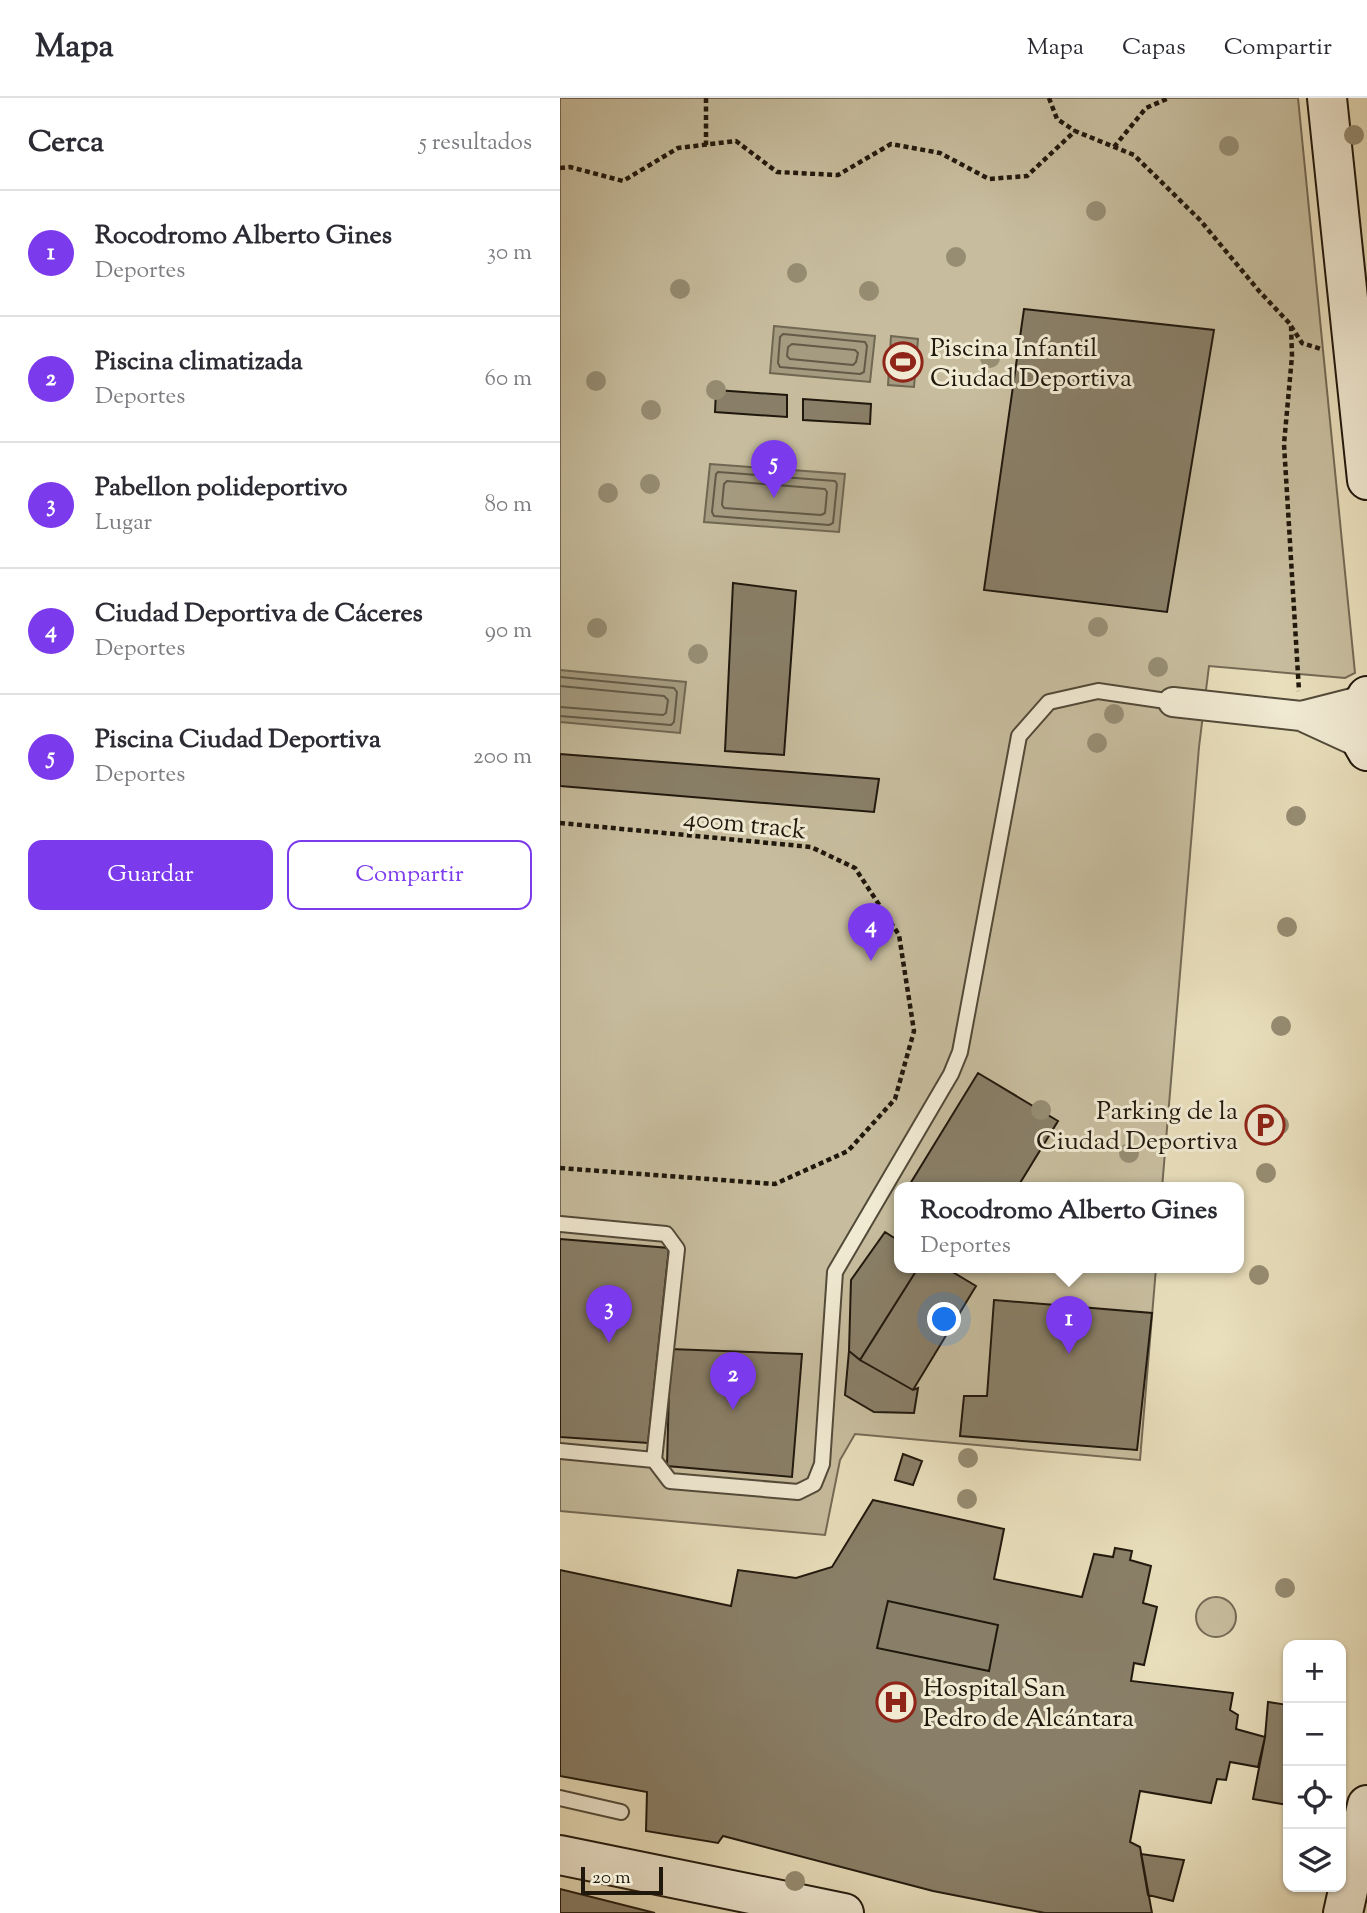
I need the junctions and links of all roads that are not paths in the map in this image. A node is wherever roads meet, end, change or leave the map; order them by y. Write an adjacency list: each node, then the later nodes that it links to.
1 (1327, 98): 2 (main road)
2 (1367, 480)
3 (1365, 698): 5 (street); 6 (main road)
4 (1173, 702): 5 (street); 9 (lane)
5 (1301, 716): 6 (street)
6 (1365, 747)
7 (560, 1224): 9 (lane)
8 (560, 1451): 9 (lane)
9 (654, 1460)
10 (560, 1798): 12 (lane)
11 (1367, 1805): 15 (main road)
12 (621, 1812)
13 (560, 1855): 14 (main road)
14 (844, 1913)
15 (1343, 1913)

